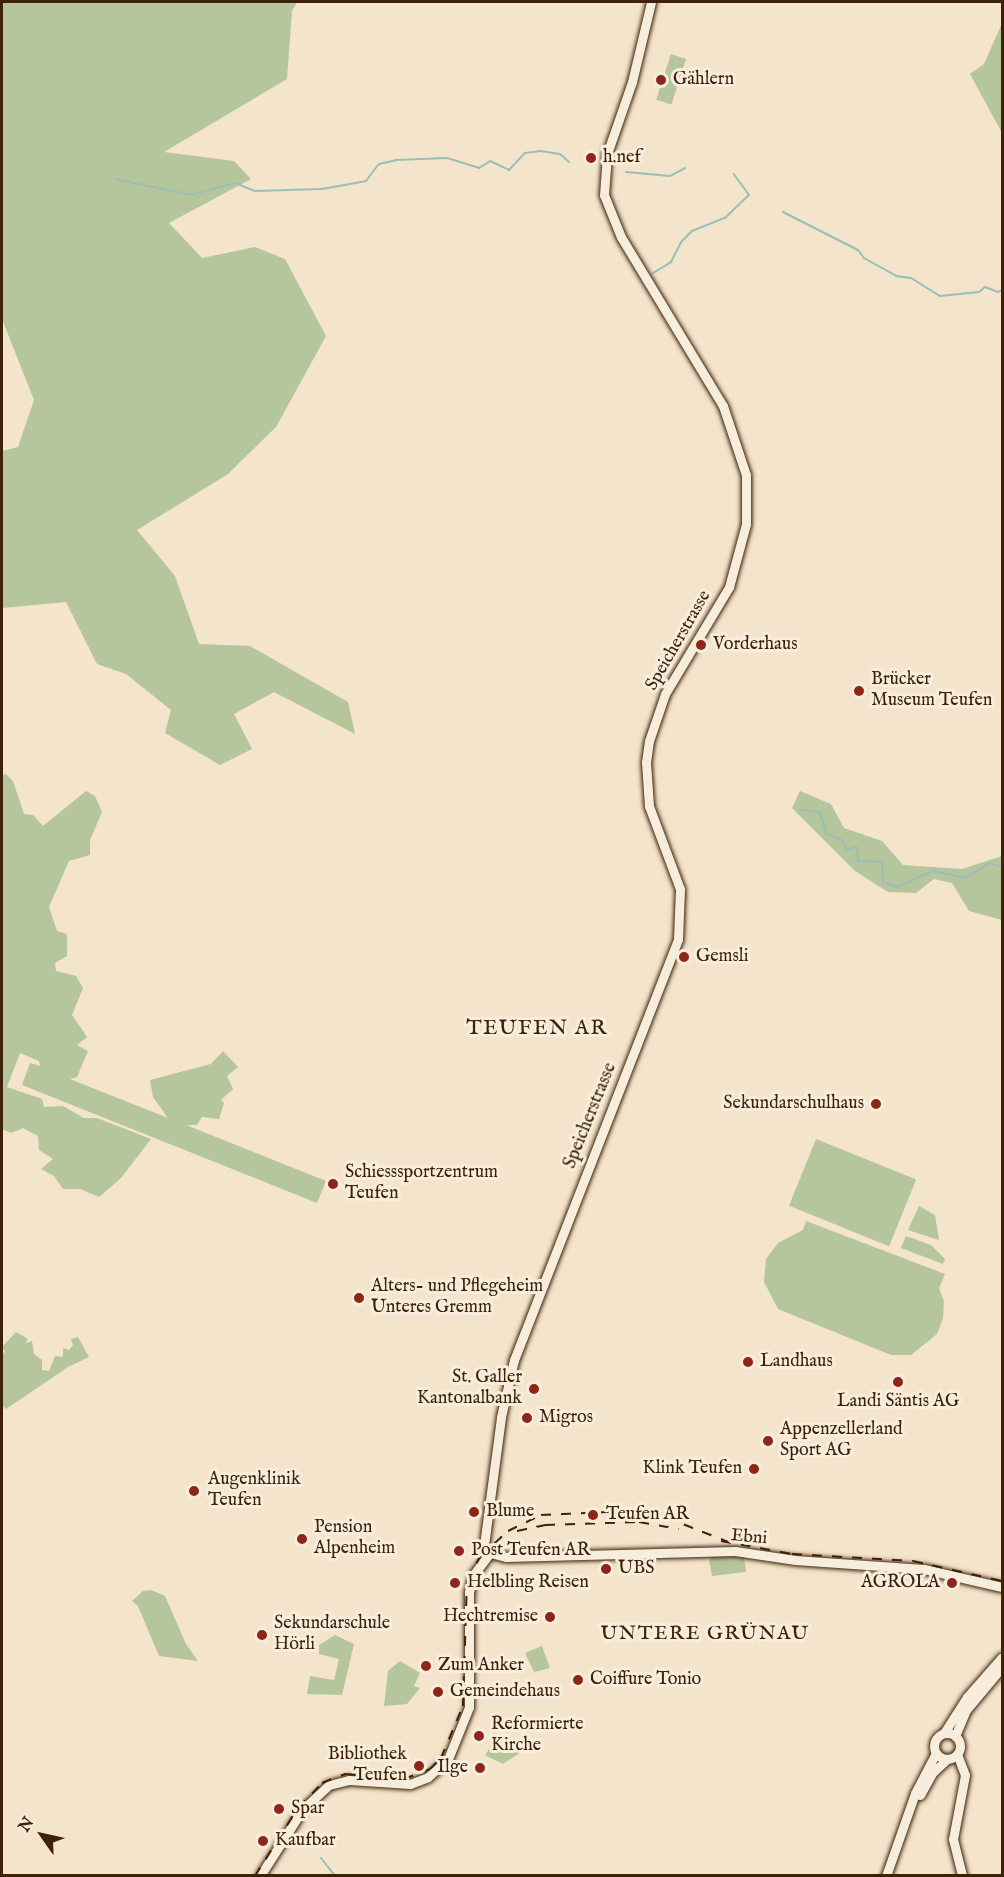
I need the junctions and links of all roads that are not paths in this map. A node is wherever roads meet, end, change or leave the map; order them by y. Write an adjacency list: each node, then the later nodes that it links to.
1 (651, 2): 2 (main road, Speicherstrasse)
2 (490, 1552): 3 (main road, Ebni); 12 (main road)
3 (1002, 1587)
4 (1002, 1657): 6 (main road)
5 (1002, 1667): 7 (main road)
6 (944, 1733): 7 (main road); 8 (main road)
7 (955, 1736): 9 (main road)
8 (936, 1753): 10 (main road); 11 (main road)
9 (957, 1754): 10 (main road); 14 (main road)
10 (947, 1759): 11 (main road)
11 (913, 1804): 13 (main road)
12 (260, 1875)
13 (886, 1875)
14 (962, 1875)

